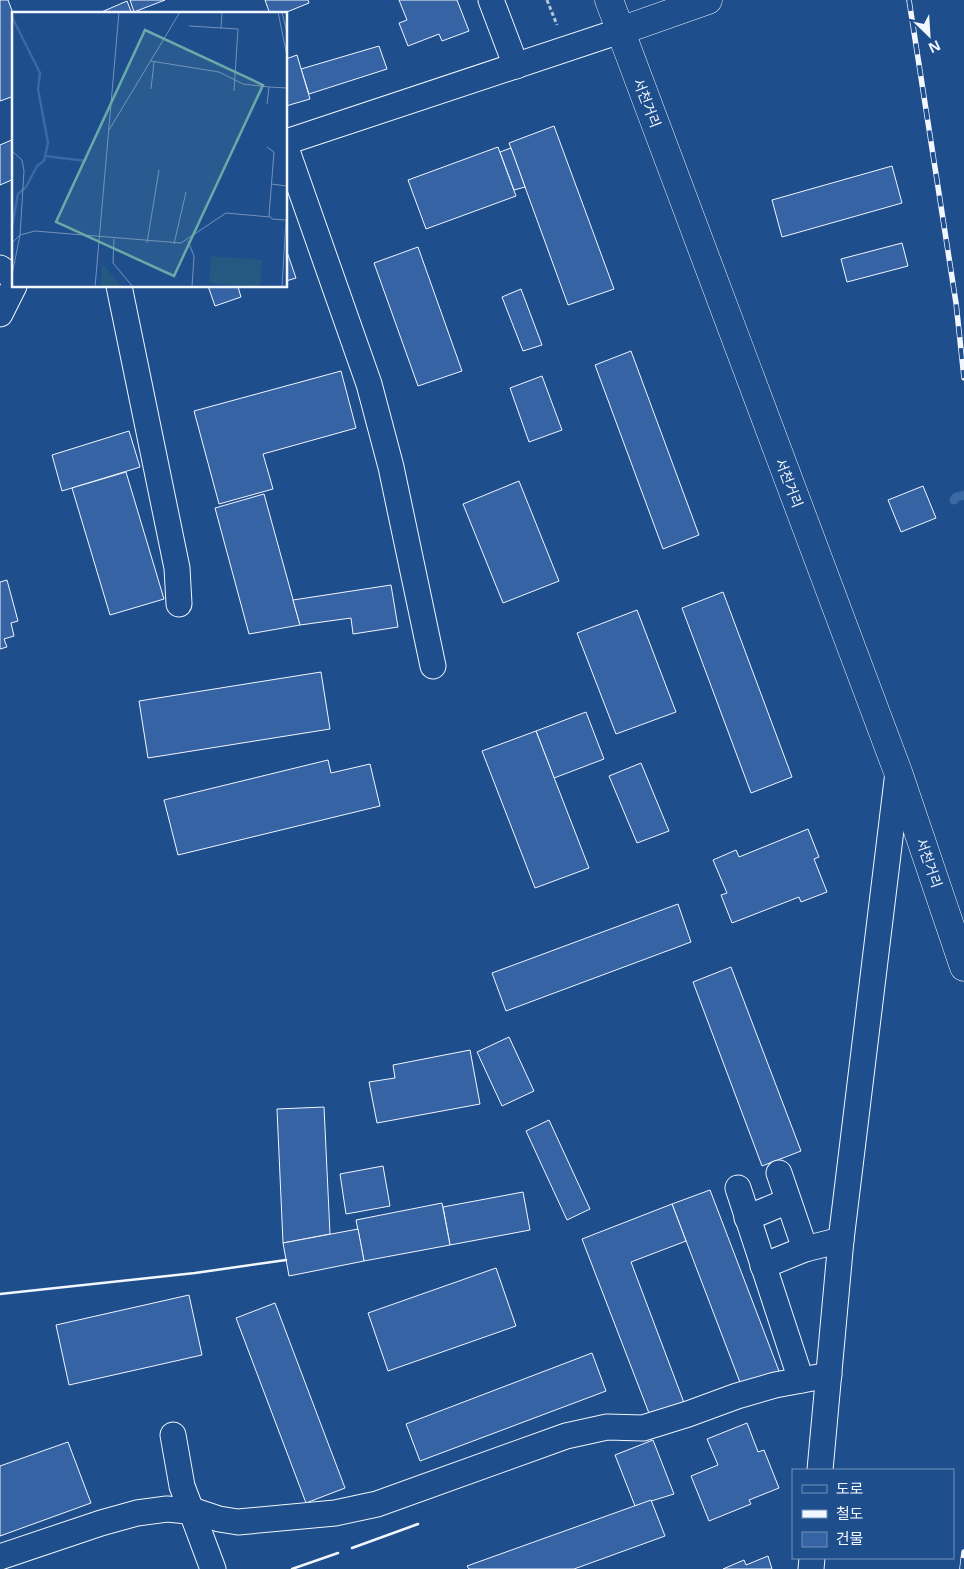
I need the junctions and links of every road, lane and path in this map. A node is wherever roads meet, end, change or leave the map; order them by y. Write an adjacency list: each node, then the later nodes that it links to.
1 (491, 0): 5 (street)
2 (609, 0): 4 (main road, 서천거리)
3 (708, 0): 4 (main road)
4 (620, 31): 5 (street); 15 (main road, 서천거리)
5 (516, 66): 6 (street)
6 (288, 141)
7 (288, 154): 14 (street)
8 (0, 268): 9 (street)
9 (12, 277)
10 (13, 288): 12 (street)
11 (119, 288): 13 (street)
12 (0, 314)
13 (179, 604)
14 (433, 666)
15 (898, 772): 16 (main road, 서천거리); 21 (street)
16 (964, 967)
17 (778, 1172): 19 (street)
18 (738, 1188): 20 (street)
19 (788, 1201): 20 (street); 22 (street)
20 (747, 1218): 23 (street)
21 (841, 1240): 22 (street); 24 (street)
22 (805, 1249): 23 (street)
23 (763, 1266): 25 (street)
24 (829, 1375): 25 (street); 27 (street)
25 (801, 1380): 28 (street)
26 (173, 1435): 28 (street)
27 (820, 1469)
28 (191, 1511): 29 (street); 30 (street)
29 (0, 1557)
30 (214, 1569)

